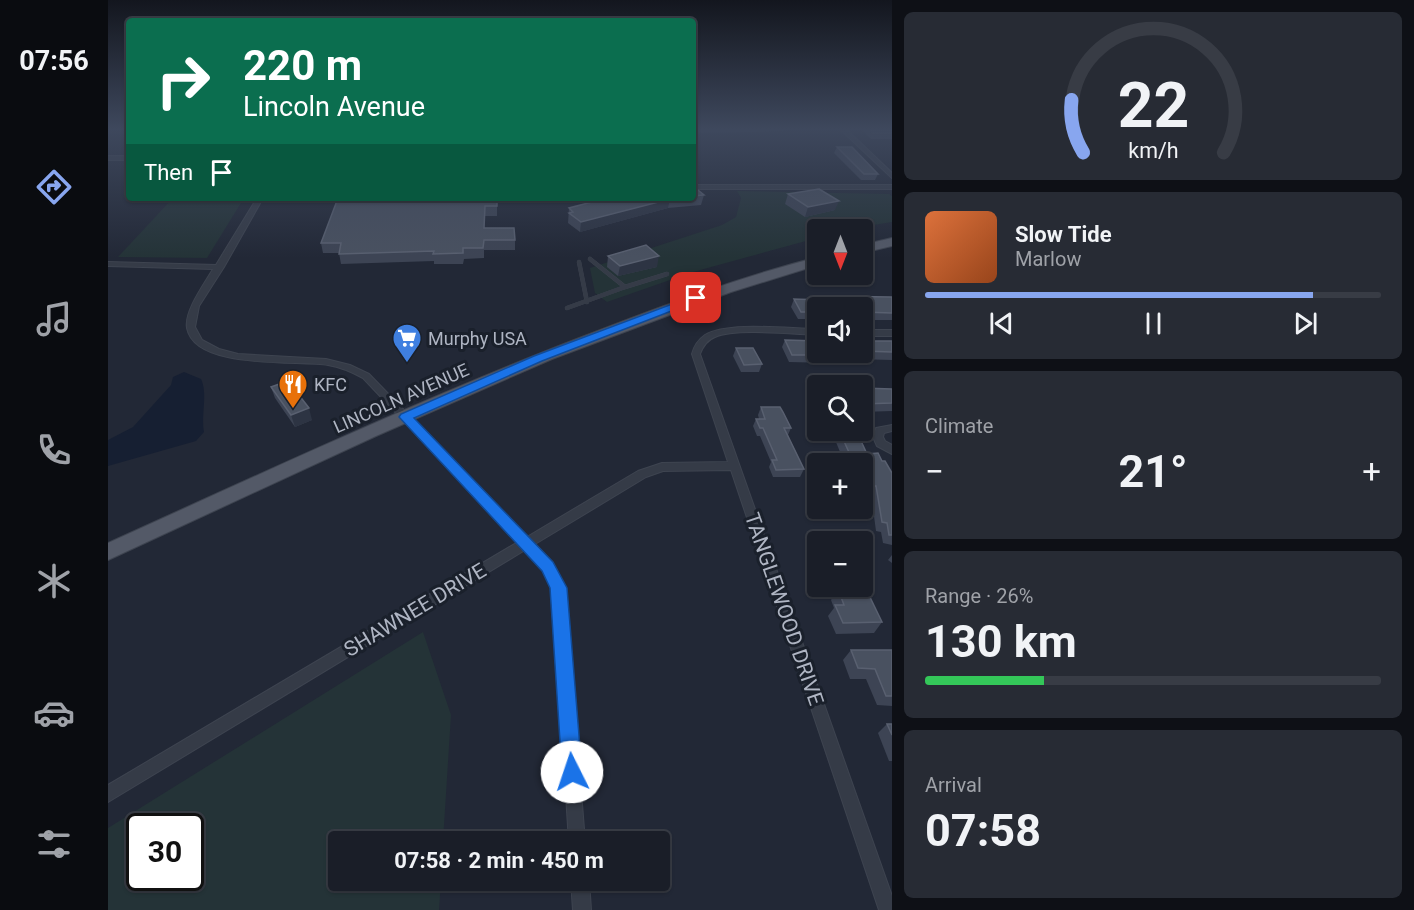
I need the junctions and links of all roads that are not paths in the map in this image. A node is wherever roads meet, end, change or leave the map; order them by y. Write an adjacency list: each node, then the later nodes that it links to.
1 (696, 187): 2 (street)
2 (892, 187)
3 (258, 201): 12 (street)
4 (892, 242): 5 (main road)
5 (873, 246)
6 (590, 259): 11 (lane)
7 (579, 262): 15 (lane)
8 (609, 262): 11 (lane)
9 (108, 264): 12 (street)
10 (807, 264): 20 (main road, LINCOLN AVENUE)
11 (598, 265): 14 (lane)
12 (220, 267): 20 (street)
13 (667, 274): 14 (lane)
14 (625, 287): 15 (lane)
15 (587, 302): 16 (lane)
16 (567, 308)
17 (807, 332): 23 (street, TANGLEWOOD DRIVE)
18 (873, 333): 19 (street)
19 (892, 333)
20 (406, 417): 24 (street); 25 (main road, LINCOLN AVENUE)
21 (892, 428): 22 (street)
22 (892, 450)
23 (734, 466): 24 (street, SHAWNEE DRIVE); 30 (street, TANGLEWOOD DRIVE)
24 (525, 543): 26 (street, SHAWNEE DRIVE); 27 (street)
25 (108, 552)
26 (108, 794)
27 (576, 831)
28 (581, 891): 29 (street)
29 (582, 910)
30 (888, 910)

